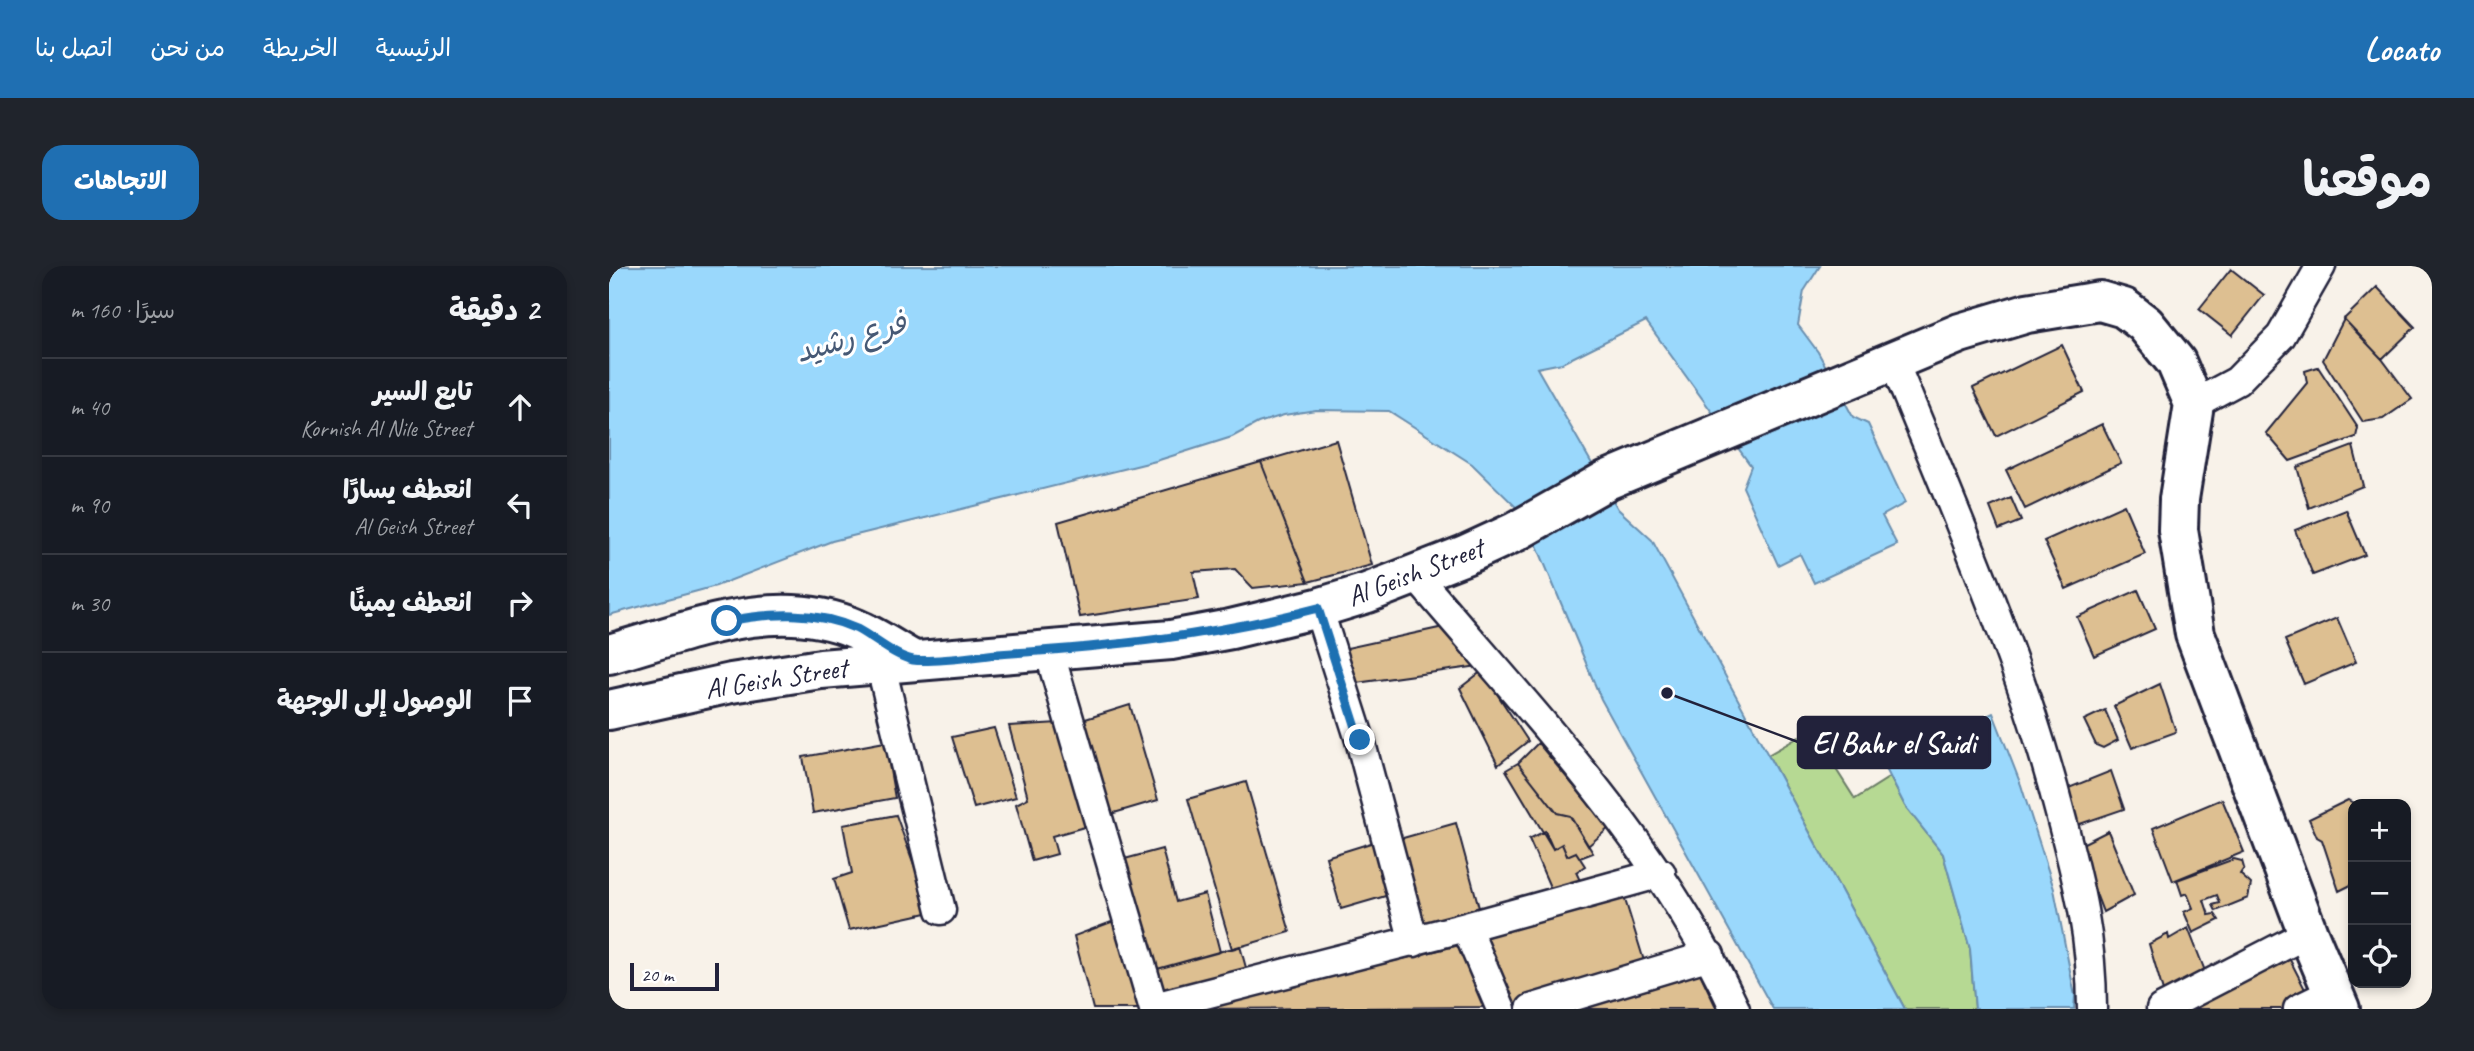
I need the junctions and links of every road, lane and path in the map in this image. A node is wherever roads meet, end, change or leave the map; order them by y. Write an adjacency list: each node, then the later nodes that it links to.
1 (2321, 266): 3 (street)
2 (1881, 365): 3 (main road, Al Geish Street); 4 (main road, Al Geish Street); 21 (street)
3 (2194, 404): 13 (main road)
4 (1415, 576): 5 (main road, Al Geish Street); 10 (street)
5 (1318, 608): 6 (main road, Al Geish Street); 14 (street)
6 (1049, 651): 8 (main road, Al Geish Street); 17 (street)
7 (609, 654): 8 (main road)
8 (896, 661): 9 (main road, Al Geish Street); 11 (street)
9 (609, 710)
10 (1661, 873): 12 (street); 15 (street)
11 (941, 910)
12 (1465, 927): 14 (street); 18 (street)
13 (2308, 933): 16 (main road); 22 (street)
14 (1414, 942): 17 (street)
15 (1710, 955): 19 (street); 20 (street)
16 (2336, 1001): 23 (street)
17 (1154, 1008)
18 (1501, 1009)
19 (1531, 1009)
20 (1735, 1009)
21 (2092, 1009)
22 (2161, 1009)
23 (2298, 1009)

